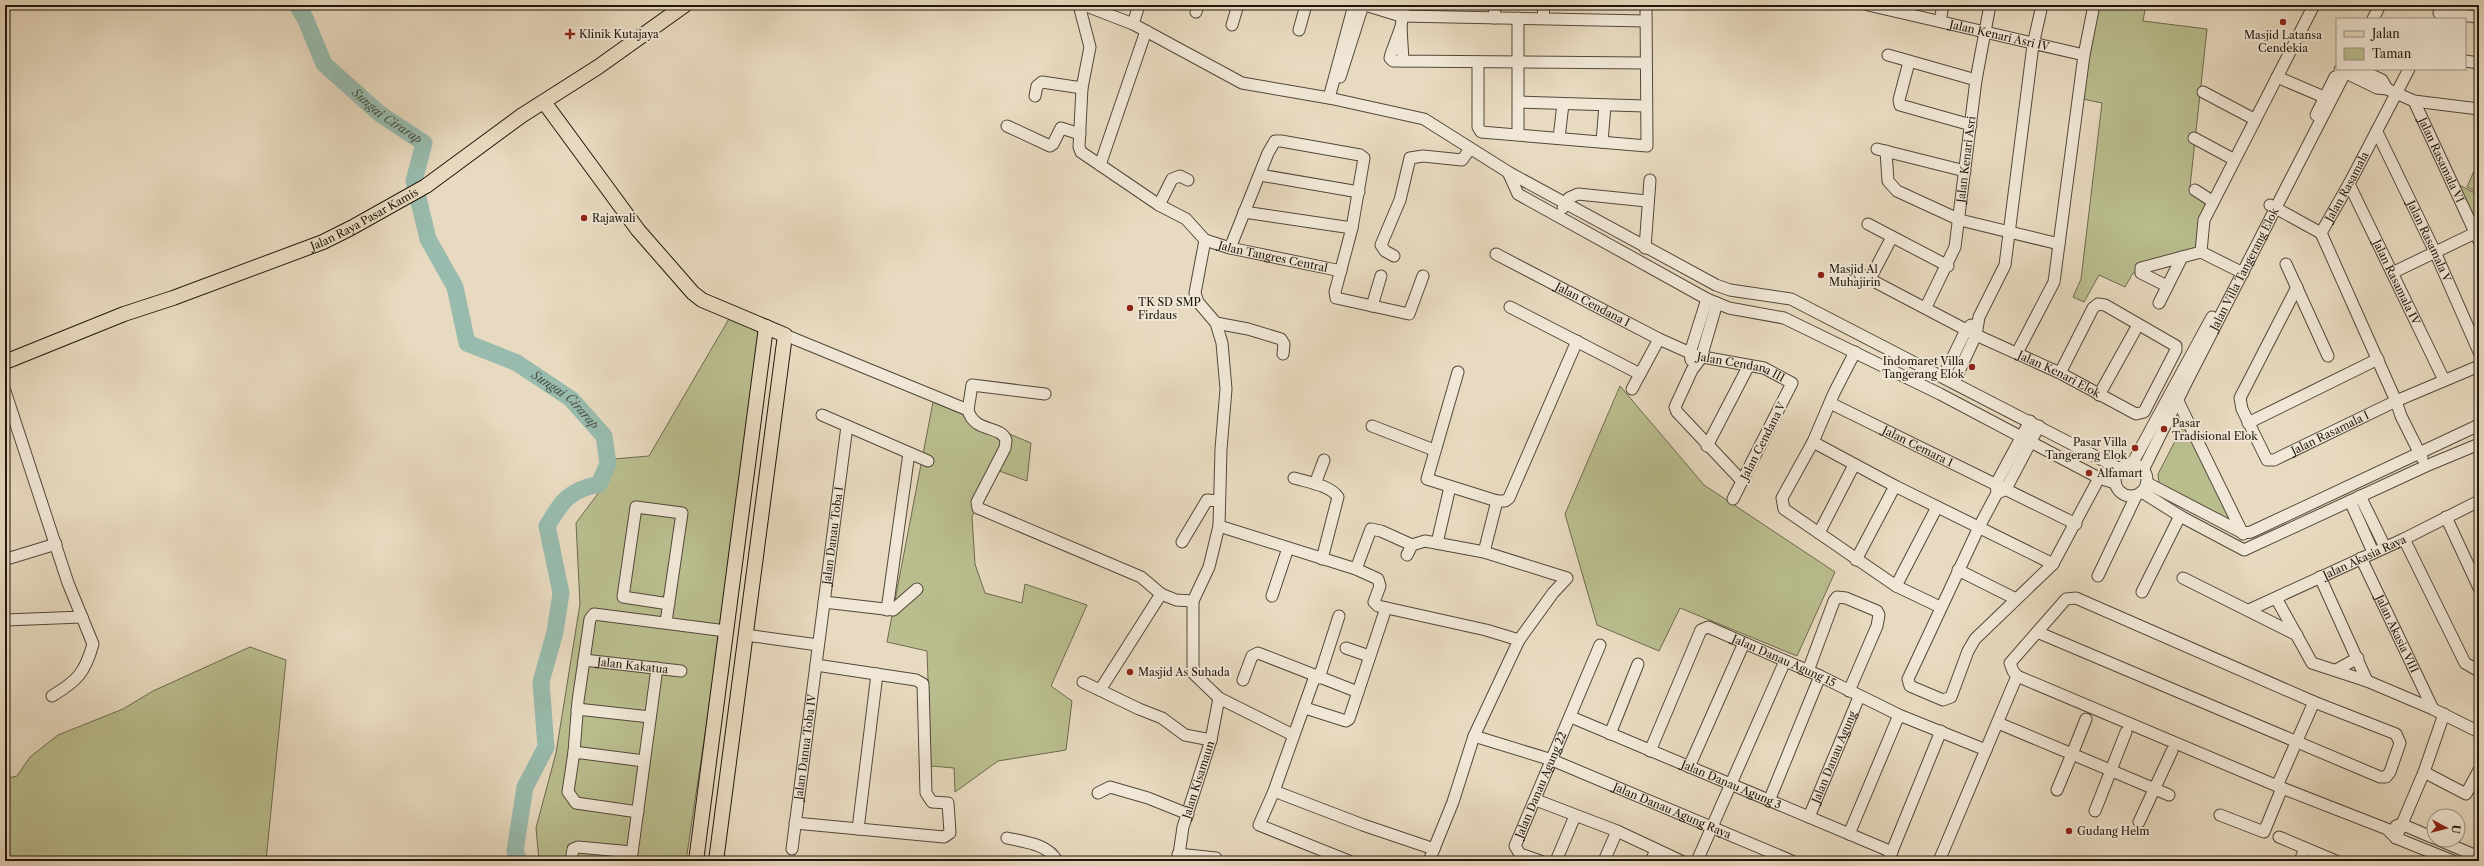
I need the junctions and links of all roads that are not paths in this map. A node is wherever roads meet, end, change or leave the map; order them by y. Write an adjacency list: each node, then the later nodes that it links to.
1 (685, 5): 59 (main road, Jalan Raya Pasar Kamis)
2 (1079, 5): 52 (street)
3 (1084, 5): 32 (street)
4 (1139, 5): 32 (street)
5 (1238, 5): 33 (street)
6 (1306, 5): 34 (street)
7 (1354, 5): 51 (street)
8 (1364, 5): 29 (street); 51 (street)
9 (1404, 5): 29 (street)
10 (1495, 5): 24 (street)
11 (1544, 5): 26 (street)
12 (1646, 5): 30 (street)
13 (1868, 5): 21 (street, Jalan Kenari Asri IV)
14 (1943, 5): 31 (street)
15 (1990, 5): 36 (street, Jalan Kenari Asri)
16 (2042, 5): 37 (street)
17 (2094, 5): 39 (street)
18 (2314, 5): 49 (street)
19 (2372, 5): 27 (street)
20 (2380, 5): 28 (street)
21 (1894, 8): 31 (street, Jalan Kenari Asri IV)
22 (2439, 12): 23 (street)
23 (2479, 17)
24 (1494, 18): 25 (street); 29 (street)
25 (1518, 18): 26 (street); 42 (street)
26 (1543, 18): 30 (street)
27 (2366, 18)
28 (2374, 18)
29 (1401, 21): 41 (street)
30 (1645, 21): 44 (street)
31 (1940, 21): 36 (street, Jalan Kenari Asri IV)
32 (1132, 24): 35 (street)
33 (1232, 25)
34 (1299, 30)
35 (1146, 31): 57 (street); 77 (street)
36 (1983, 33): 37 (street, Jalan Kenari Asri IV); 50 (street, Jalan Kenari Asri)
37 (2033, 45): 39 (street, Jalan Kenari Asri IV); 98 (street)
38 (1888, 55): 43 (street)
39 (2084, 55): 103 (street)
40 (2466, 61): 45 (street)
41 (1478, 62): 42 (street); 71 (street)
42 (1520, 62): 44 (street); 60 (street)
43 (1909, 62): 50 (street); 67 (street)
44 (1645, 63): 64 (street)
45 (2479, 63)
46 (2343, 70): 53 (street); 61 (street, Jalan Villa Tangerang Elok)
47 (2360, 70): 53 (street)
48 (2409, 70): 55 (street, Jalan Rasamala)
49 (2277, 77): 61 (street); 66 (street)
50 (1976, 80): 67 (street, Jalan Kenari Asri)
51 (1333, 85): 57 (street)
52 (1082, 88): 56 (street); 70 (street)
53 (2387, 89): 55 (street)
54 (2203, 92): 66 (street)
55 (2397, 94): 58 (street); 69 (street, Jalan Rasamala)
56 (1035, 96)
57 (1329, 98): 75 (street)
58 (2414, 101): 65 (street); 100 (street, Jalan Rasamala VI)
59 (544, 102): 130 (main road); 143 (main road, Jalan Raya Pasar Kamis)
60 (1519, 102): 62 (street); 71 (street)
61 (2326, 102): 90 (street, Jalan Villa Tangerang Elok)
62 (1563, 104): 63 (street); 72 (street)
63 (1605, 105): 64 (street); 74 (street)
64 (1645, 106): 74 (street)
65 (2479, 109)
66 (2254, 119): 76 (street)
67 (1971, 125): 78 (street, Jalan Kenari Asri)
68 (1006, 126): 70 (street)
69 (2376, 132): 83 (street, Jalan Rasamala); 107 (street, Jalan Rasamala V)
70 (1080, 134): 77 (street)
71 (1518, 135): 72 (street)
72 (1559, 138): 74 (street)
73 (2194, 138): 76 (street)
74 (1602, 142)
75 (1470, 148): 79 (street); 109 (street)
76 (2234, 159): 87 (street)
77 (1100, 165): 89 (street)
78 (1965, 171): 94 (street, Jalan Kenari Asri); 94 (street)
79 (1508, 172): 88 (street); 93 (street)
80 (1260, 175): 85 (street); 85 (street); 91 (street)
81 (1188, 180): 89 (street)
82 (1650, 180): 86 (street)
83 (2349, 184): 99 (street, Jalan Rasamala); 116 (street, Jalan Rasamala IV)
84 (2195, 190): 87 (street)
85 (1359, 192): 96 (street)
86 (1647, 201): 88 (street); 104 (street)
87 (2212, 201): 106 (street)
88 (1566, 203): 92 (street); 93 (street)
89 (1159, 205): 102 (street)
90 (2273, 206): 99 (street, Jalan Rasamala); 115 (street, Jalan Villa Tangerang Elok)
91 (1244, 212): 96 (street); 105 (street)
92 (1585, 212): 97 (street); 104 (street)
93 (1558, 217): 97 (street)
94 (1960, 220): 98 (street); 113 (street, Jalan Kenari Asri)
95 (1868, 224): 101 (street)
96 (1352, 228): 114 (street)
97 (1578, 228): 111 (street)
98 (2009, 233): 103 (street); 131 (street)
99 (2321, 233): 142 (street)
100 (2478, 234): 107 (street)
101 (1892, 237): 113 (street); 126 (street, Jalan Kenari Elok)
102 (1206, 240): 105 (street, Jalan Tangres Central); 128 (street)
103 (2059, 244): 138 (street)
104 (1642, 246): 111 (street); 121 (street)
105 (1230, 248): 114 (street, Jalan Tangres Central)
106 (2201, 252): 110 (street); 115 (street)
107 (2435, 252): 116 (street); 136 (street, Jalan Rasamala V)
108 (1496, 254): 133 (street, Jalan Cendana I)
109 (1394, 256)
110 (2182, 257): 119 (street); 119 (street)
111 (1632, 258): 122 (street)
112 (2286, 264): 120 (street)
113 (1948, 266): 126 (street, Jalan Kenari Asri)
114 (1341, 271): 124 (street)
115 (2240, 272): 158 (street, Jalan Villa Tangerang Elok)
116 (2392, 273): 151 (street, Jalan Rasamala IV)
117 (1381, 276): 124 (street)
118 (1423, 276): 124 (street)
119 (2167, 286): 123 (street)
120 (2297, 287): 140 (street); 163 (street)
121 (1791, 299): 127 (street); 150 (street)
122 (1712, 301): 127 (street); 137 (street); 141 (street)
123 (2159, 303)
124 (1372, 306)
125 (1510, 307): 134 (street)
126 (1926, 307): 131 (street, Jalan Kenari Elok)
127 (1784, 318): 135 (street)
128 (1216, 323): 139 (street); 193 (street)
129 (2138, 325): 148 (street); 157 (street); 157 (street, Jalan Kenari Elok)
130 (766, 328): 132 (main road); 240 (main road)
131 (1971, 332): 138 (street, Jalan Kenari Elok); 150 (street)
132 (785, 335): 161 (street); 242 (main road)
133 (1659, 339): 137 (street, Jalan Cendana I); 149 (street)
134 (1577, 341): 149 (street); 194 (street)
135 (1856, 352): 156 (street); 160 (street)
136 (2479, 352)
137 (1690, 353): 141 (street, Jalan Cendana III); 146 (street)
138 (2017, 353): 148 (street, Jalan Kenari Elok)
139 (1283, 354)
140 (2328, 356)
141 (1701, 358): 145 (street, Jalan Cendana III); 146 (street)
142 (2378, 360): 159 (street); 163 (street)
143 (5, 362)
144 (2479, 366): 151 (street, Jalan Rasamala I)
145 (1748, 367): 152 (street, Jalan Cendana III); 171 (street)
146 (1692, 370): 171 (street)
147 (1458, 372): 172 (street)
148 (2060, 373): 157 (street, Jalan Kenari Elok)
149 (1640, 374): 153 (street)
150 (1948, 380): 156 (street); 164 (street)
151 (2444, 380): 159 (street, Jalan Rasamala I)
152 (1792, 383): 184 (street, Jalan Cendana V)
153 (1632, 389)
154 (5, 391): 207 (street)
155 (1045, 394): 161 (street)
156 (1940, 394): 168 (street)
157 (2099, 395)
158 (2175, 396): 177 (street, Jalan Villa Tangerang Elok); 181 (street, Jalan Villa Tangerang Elok); 203 (street)
159 (2396, 401): 163 (street, Jalan Rasamala I); 174 (street)
160 (1830, 403): 169 (street); 189 (street, Jalan Cemara 1)
161 (968, 410): 229 (street)
162 (822, 416): 166 (street)
163 (2248, 422)
164 (2034, 424): 168 (street); 180 (street)
165 (2479, 425): 174 (street)
166 (847, 426): 173 (street); 234 (street, Jalan Danau Toba I)
167 (1372, 426): 172 (street)
168 (2027, 439): 183 (street); 189 (street)
169 (1813, 442): 178 (street); 202 (street)
170 (2479, 444): 179 (street)
171 (1707, 446): 184 (street)
172 (1434, 450): 188 (street)
173 (909, 453): 176 (street); 238 (street)
174 (2419, 453): 179 (street); 203 (street)
175 (1324, 460): 186 (street)
176 (928, 461)
177 (2132, 464): 180 (street); 181 (street)
178 (1854, 465): 187 (street); 202 (street)
179 (2426, 466): 191 (street)
180 (2120, 469): 185 (street)
181 (2143, 470): 190 (street)
182 (1294, 478): 186 (street)
183 (2099, 478): 185 (street); 199 (street)
184 (1742, 481): 192 (street, Jalan Cendana V)
185 (2115, 483): 190 (street)
186 (1315, 484): 217 (street)
187 (1895, 486): 196 (street); 218 (street)
188 (1450, 487): 194 (street); 206 (street)
189 (2000, 489): 199 (street, Jalan Cemara 1); 201 (street)
190 (2142, 490): 197 (street); 203 (street); 222 (street)
191 (2355, 498): 209 (street); 211 (street); 213 (street)
192 (1733, 499)
193 (1219, 501): 200 (street); 205 (street)
194 (1497, 501): 212 (street)
195 (2479, 501): 198 (street, Jalan Akasia Raya)
196 (1937, 507): 201 (street); 225 (street)
197 (2180, 516): 211 (street); 228 (street)
198 (2446, 517): 204 (street, Jalan Akasia Raya); 226 (street)
199 (2076, 524): 219 (street)
200 (1219, 526): 210 (street); 233 (street)
201 (1979, 527): 219 (street); 221 (street)
202 (1819, 533): 218 (street)
203 (2243, 533): 211 (street)
204 (2404, 539): 209 (street, Jalan Akasia Raya); 265 (street)
205 (1182, 542)
206 (1437, 543): 208 (street); 212 (street)
207 (56, 544): 215 (street); 241 (street)
208 (1412, 545): 214 (street); 220 (street)
209 (2385, 546): 213 (street, Jalan Akasia Raya)
210 (1288, 548): 217 (street); 230 (street)
211 (2244, 550)
212 (1484, 552): 250 (street)
213 (2373, 552): 216 (street, Jalan Akasia Raya)
214 (1406, 555)
215 (10, 558)
216 (2361, 558): 223 (street, Jalan Akasia Raya); 281 (street, Jalan Akasia VIII)
217 (1322, 559): 220 (street)
218 (1856, 560): 225 (street)
219 (2053, 564): 232 (street)
220 (1356, 570): 237 (street)
221 (1958, 570): 232 (street); 236 (street)
222 (2098, 576)
223 (2320, 577): 231 (street, Jalan Akasia Raya); 256 (street)
224 (2183, 578): 239 (street)
225 (1896, 586): 236 (street)
226 (2479, 588)
227 (917, 589): 238 (street)
228 (2142, 592)
229 (1161, 594): 233 (street); 273 (street)
230 (1272, 596)
231 (2276, 598): 239 (street, Jalan Akasia Raya); 249 (street)
232 (2016, 599): 236 (street)
233 (1193, 601): 277 (street)
234 (824, 602): 238 (street); 252 (street, Jalan Danau Toba I)
235 (669, 604): 235 (street); 245 (street)
236 (1940, 607)
237 (1386, 608): 250 (street); 255 (street)
238 (887, 610)
239 (2249, 610): 249 (street)
240 (729, 613): 242 (main road); 246 (main road)
241 (82, 616): 244 (street); 276 (street)
242 (748, 616): 248 (main road)
243 (1339, 616): 269 (street)
244 (5, 620)
245 (666, 622): 246 (street); 257 (street)
246 (726, 631): 345 (main road)
247 (2037, 632): 268 (street); 278 (street); 295 (street)
248 (746, 635): 252 (street); 346 (main road)
249 (2297, 635): 262 (street)
250 (1519, 640): 293 (street)
251 (1744, 643): 258 (street, Jalan Danau Agung 15); 296 (street, Jalan Danau Agung 15); 303 (street)
252 (818, 645): 260 (street, Jalan Danua Toba IV)
253 (1600, 645): 284 (street, Jalan Danau Agung 22)
254 (1346, 648): 255 (street)
255 (1369, 656): 274 (street)
256 (2358, 658): 262 (street); 271 (street)
257 (584, 660): 261 (street, Jalan Kakatua); 280 (street)
258 (1785, 661): 264 (street, Jalan Danau Agung 15); 307 (street)
259 (1638, 664): 291 (street)
260 (816, 666): 266 (street); 323 (street, Jalan Danua Toba IV)
261 (657, 668): 263 (street, Jalan Kakatua); 285 (street)
262 (2336, 670): 271 (street)
263 (681, 671)
264 (1808, 671): 267 (street, Jalan Danau Agung 15); 275 (street, Jalan Danau Agung)
265 (2479, 671)
266 (877, 674): 326 (street); 326 (street)
267 (1820, 676): 275 (street, Jalan Danau Agung 15); 315 (street)
268 (2017, 676): 287 (street); 308 (street)
269 (1317, 677): 270 (street); 274 (street); 279 (street)
270 (1244, 680)
271 (2367, 681): 281 (street)
272 (1083, 682): 273 (street)
273 (1100, 690): 294 (street)
274 (1358, 692): 279 (street)
275 (1854, 694): 283 (street, Jalan Danau Agung 15); 321 (street, Jalan Danau Agung)
276 (52, 696)
277 (1219, 698): 292 (street); 294 (street, Jalan Kisamaun)
278 (2314, 702): 295 (street); 295 (street)
279 (1305, 708): 292 (street)
280 (578, 709): 285 (street); 299 (street)
281 (2433, 709): 282 (street)
282 (2444, 714): 290 (street); 306 (street)
283 (1899, 715): 288 (street, Jalan Danau Agung 15); 329 (street)
284 (1570, 717): 291 (street, Jalan Danau Agung 3); 301 (street, Jalan Danau Agung 22)
285 (650, 718): 302 (street)
286 (2086, 719): 300 (street)
287 (1998, 723): 297 (street); 300 (street)
288 (1941, 731): 297 (street, Jalan Danau Agung 15); 341 (street)
289 (2126, 732): 305 (street)
290 (2479, 732)
291 (1610, 734): 296 (street, Jalan Danau Agung 3)
292 (1293, 735): 311 (street)
293 (1474, 736): 301 (street, Jalan Danau Agung Raya); 337 (street)
294 (1211, 740): 318 (street, Jalan Kisamaun)
295 (2296, 742): 308 (street)
296 (1650, 750): 303 (street, Jalan Danau Agung 3)
297 (1986, 750): 357 (street)
298 (2172, 751): 309 (street)
299 (574, 752): 302 (street); 317 (street)
300 (2072, 754): 305 (street); 310 (street)
301 (1552, 760): 314 (street, Jalan Danau Agung 22); 325 (street, Jalan Danau Agung Raya)
302 (644, 761): 317 (street)
303 (1689, 767): 307 (street, Jalan Danau Agung 3)
304 (2479, 770): 306 (street)
305 (2111, 772): 309 (street); 316 (street)
306 (2424, 772): 324 (street)
307 (1730, 784): 315 (street, Jalan Danau Agung 3); 325 (street)
308 (2279, 787): 319 (street); 327 (street)
309 (2154, 789): 313 (street); 322 (street)
310 (2057, 790)
311 (1274, 791): 337 (street); 348 (street)
312 (1098, 793): 318 (street)
313 (2169, 795)
314 (1536, 800): 320 (street); 350 (street, Jalan Danau Agung 22)
315 (1769, 800): 321 (street, Jalan Danau Agung 3)
316 (2095, 811)
317 (638, 812): 339 (street)
318 (1188, 814): 340 (street, Jalan Kisamaun)
319 (2220, 815)
320 (1575, 816): 328 (street); 351 (street)
321 (1809, 817): 329 (street, Jalan Danau Agung 3)
322 (2139, 822)
323 (795, 823): 326 (street); 336 (street, Jalan Danua Toba IV)
324 (2401, 824): 327 (street); 330 (street); 333 (street)
325 (1711, 827): 355 (street); 356 (street, Jalan Danau Agung Raya)
326 (858, 829)
327 (2388, 829): 333 (street)
328 (1617, 831): 338 (street); 352 (street)
329 (1849, 834): 341 (street, Jalan Danau Agung 3)
330 (2426, 835)
331 (2279, 837): 334 (street)
332 (1007, 838): 347 (street)
333 (2396, 838): 360 (street)
334 (2305, 848): 358 (street); 359 (street)
335 (2458, 848): 342 (street)
336 (792, 849)
337 (1434, 849): 349 (street)
338 (1656, 850): 353 (street); 354 (street)
339 (632, 857): 344 (street)
340 (1178, 857): 343 (street)
341 (1890, 857)
342 (2479, 857)
343 (1216, 858)
344 (571, 861)
345 (696, 861)
346 (716, 861)
347 (1057, 861)
348 (1349, 861)
349 (1429, 861)
350 (1540, 861)
351 (1556, 861)
352 (1604, 861)
353 (1651, 861)
354 (1681, 861)
355 (1697, 861)
356 (1792, 861)
357 (1939, 861)
358 (2300, 861)
359 (2336, 861)
360 (2454, 861)

